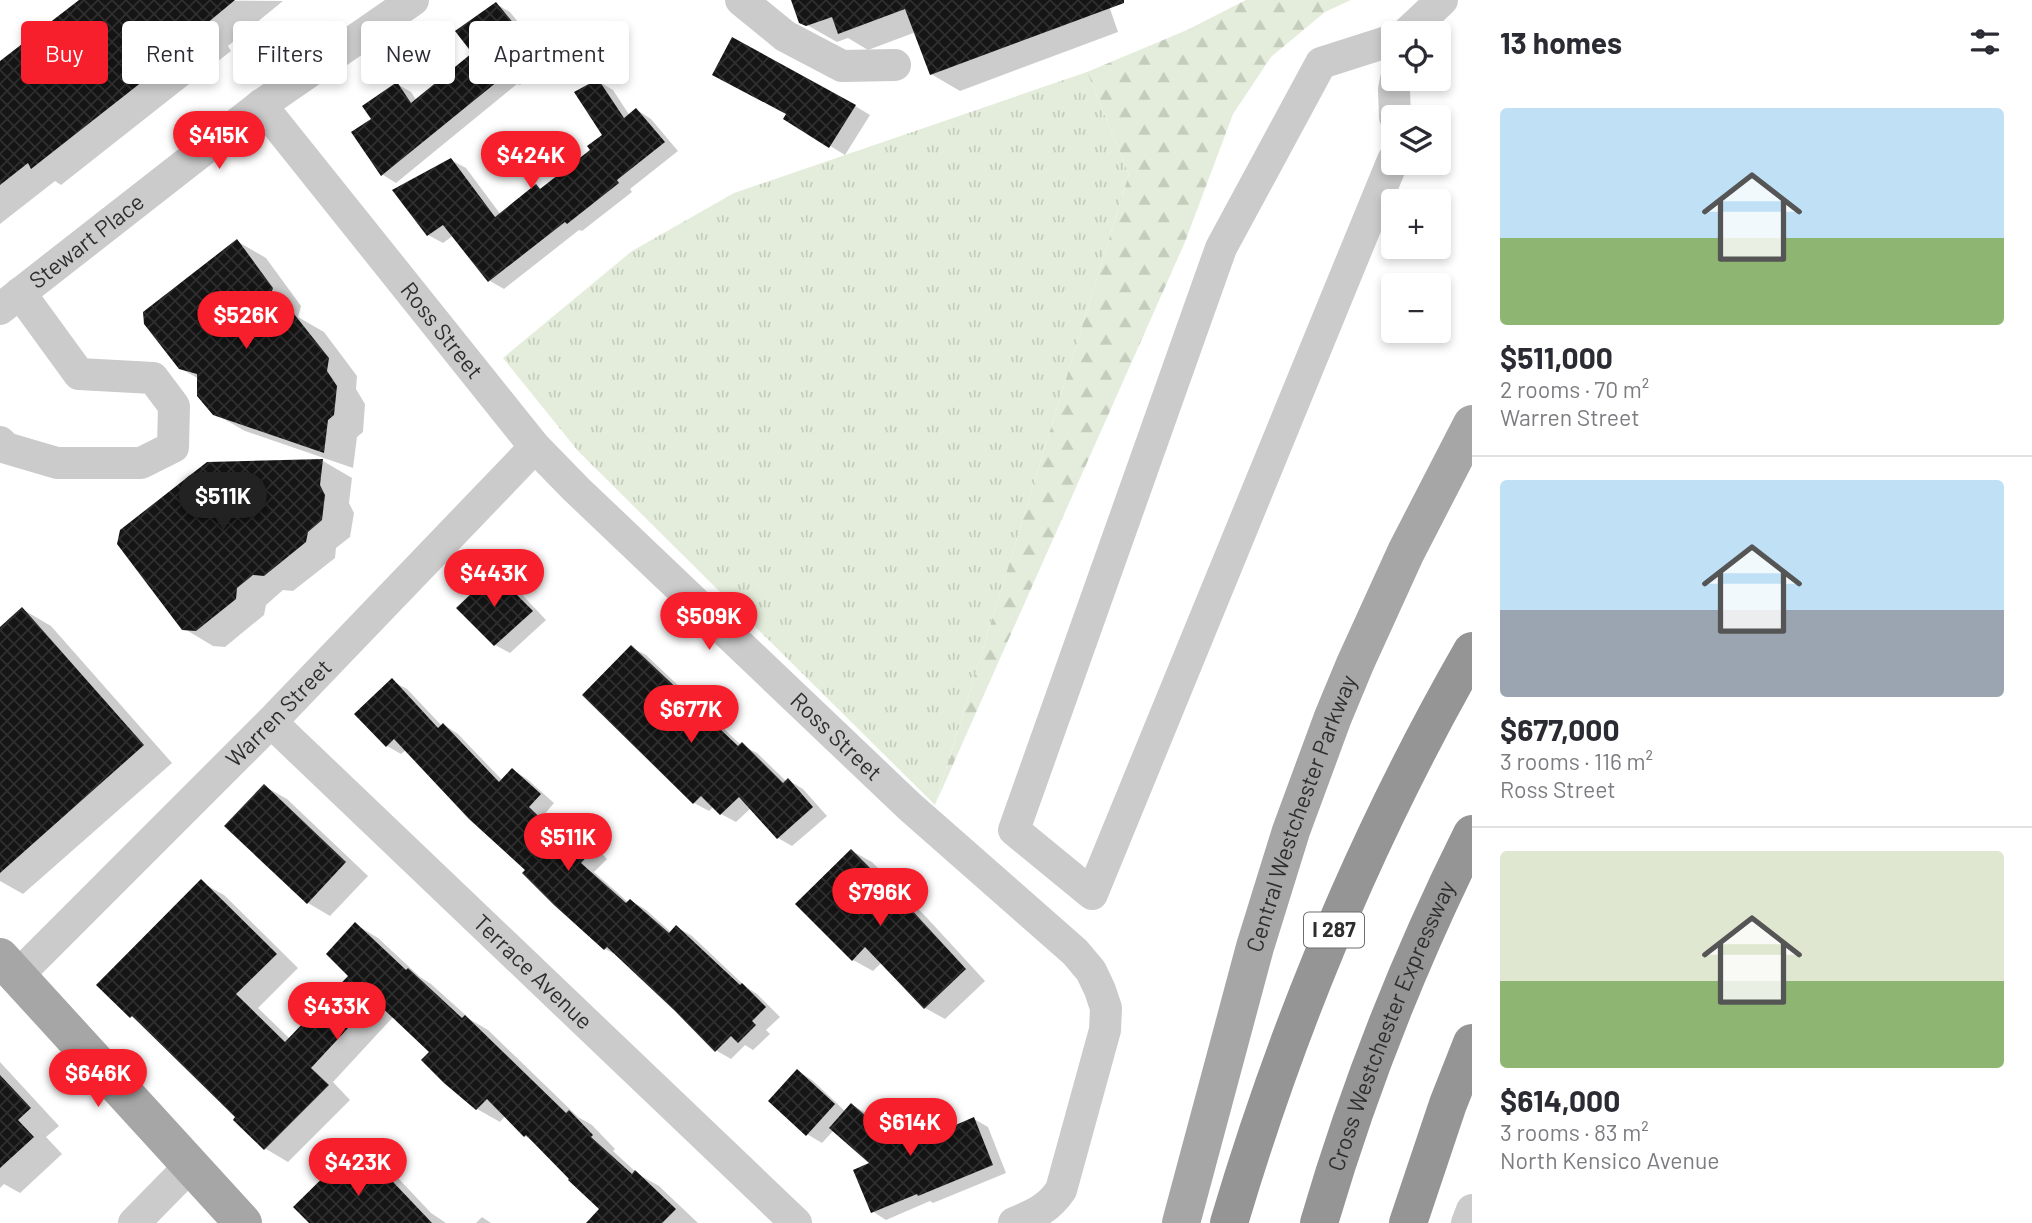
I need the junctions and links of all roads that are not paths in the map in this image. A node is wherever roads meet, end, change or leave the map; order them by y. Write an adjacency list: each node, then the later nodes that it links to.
1 (413, 0): 7 (street, Stewart Place)
2 (741, 0): 6 (street)
3 (1442, 0): 4 (street)
4 (1420, 21)
5 (1381, 44): 8 (street)
6 (895, 65)
7 (261, 105): 9 (street, Stewart Place); 12 (street, Ross Street)
8 (1387, 175)
9 (10, 301): 11 (street)
10 (1472, 424): 24 (main road, Central Westchester Parkway)
11 (0, 442)
12 (535, 447): 14 (street, Warren Street); 20 (street, Ross Street)
13 (1472, 652): 25 (highway, I 287)
14 (271, 722): 16 (street, Warren Street); 23 (street, Terrace Avenue)
15 (1472, 834): 26 (highway, Cross Westchester Expressway)
16 (9, 967): 18 (main road)
17 (1472, 1042): 27 (highway)
18 (190, 1166): 21 (main road); 22 (street)
19 (1472, 1210): 28 (street)
20 (1027, 1217)
21 (239, 1222)
22 (134, 1223)
23 (796, 1223)
24 (1181, 1223)
25 (1228, 1223)
26 (1319, 1223)
27 (1408, 1223)
28 (1467, 1223)

